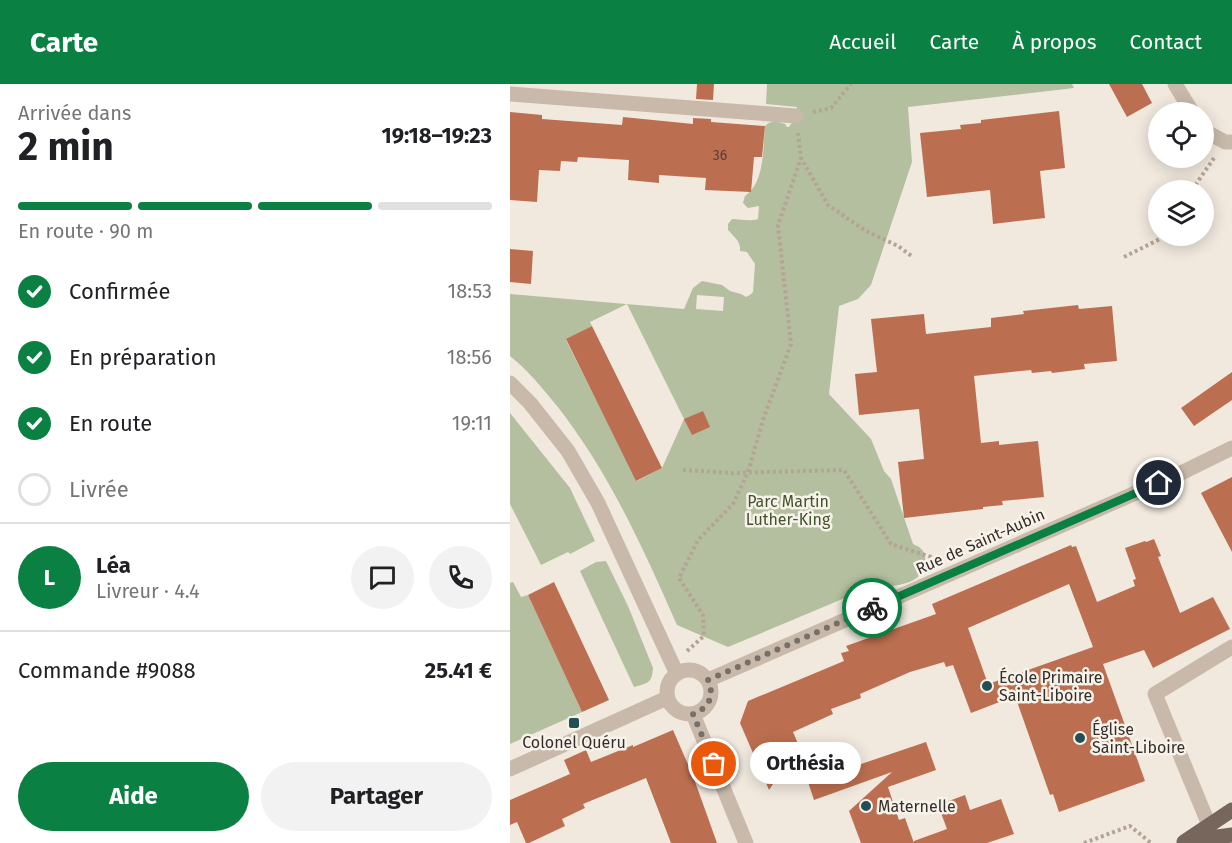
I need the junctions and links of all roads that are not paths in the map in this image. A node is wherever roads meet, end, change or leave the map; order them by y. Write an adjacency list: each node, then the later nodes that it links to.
1 (1175, 84): 3 (street)
2 (510, 94): 4 (street)
3 (1186, 102)
4 (796, 116)
5 (1214, 135): 6 (street)
6 (1228, 142)
7 (510, 383): 10 (street)
8 (1231, 451): 11 (street, Rue de Saint-Aubin)
9 (1232, 647): 16 (street)
10 (674, 669): 11 (street); 12 (street)
11 (708, 680): 13 (street)
12 (667, 698): 13 (street); 14 (street)
13 (695, 718): 19 (street)
14 (510, 769)
15 (1232, 810): 16 (main road)
16 (1209, 825): 18 (main road)
17 (1232, 835): 18 (main road)
18 (1182, 842)
19 (746, 843)

